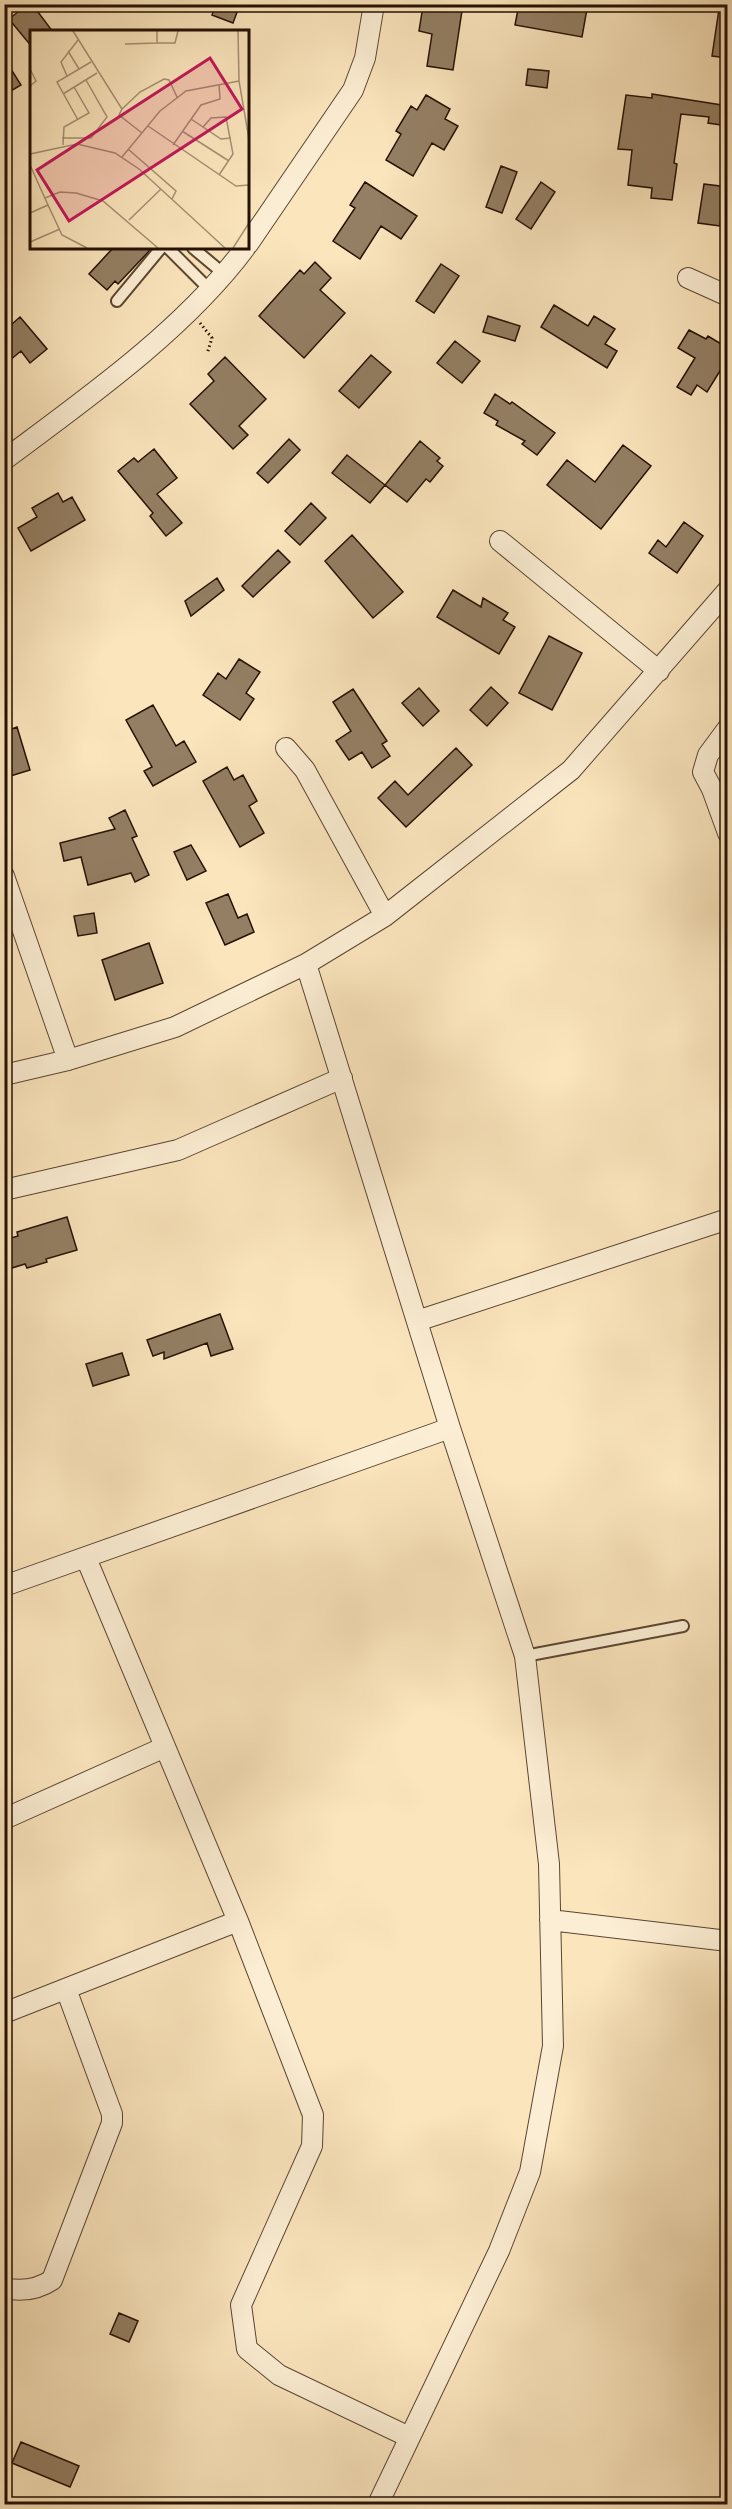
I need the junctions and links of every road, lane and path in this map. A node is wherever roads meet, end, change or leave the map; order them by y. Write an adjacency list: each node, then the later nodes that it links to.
1 (374, 4): 2 (street)
2 (249, 243)
3 (160, 249): 11 (lane)
4 (169, 249): 9 (lane)
5 (194, 249): 7 (lane)
6 (244, 249): 7 (street)
7 (224, 274): 9 (street)
8 (688, 278): 10 (street)
9 (209, 289): 12 (street)
10 (728, 296)
11 (117, 301)
12 (188, 312): 13 (path); 14 (street)
13 (207, 354)
14 (4, 460)
15 (500, 541): 17 (street)
16 (728, 590): 17 (street)
17 (659, 671): 22 (street)
18 (728, 728): 20 (street)
19 (286, 748): 22 (street)
20 (728, 833)
21 (4, 876): 24 (street)
22 (385, 916): 23 (street)
23 (306, 964): 24 (street); 26 (street)
24 (68, 1059): 25 (street)
25 (4, 1075)
26 (342, 1078): 27 (street); 29 (street)
27 (4, 1190)
28 (728, 1219): 29 (street)
29 (417, 1321): 30 (street)
30 (450, 1428): 31 (street); 34 (street)
31 (86, 1558): 32 (street); 35 (street)
32 (4, 1586)
33 (683, 1626): 34 (lane)
34 (525, 1656): 37 (street)
35 (165, 1746): 36 (street); 38 (street)
36 (4, 1819)
37 (550, 1920): 39 (street); 43 (street)
38 (238, 1921): 40 (street); 43 (street)
39 (728, 1941)
40 (66, 1989): 41 (street); 42 (street)
41 (4, 2013)
42 (4, 2288)
43 (409, 2437): 44 (street)
44 (378, 2505)

